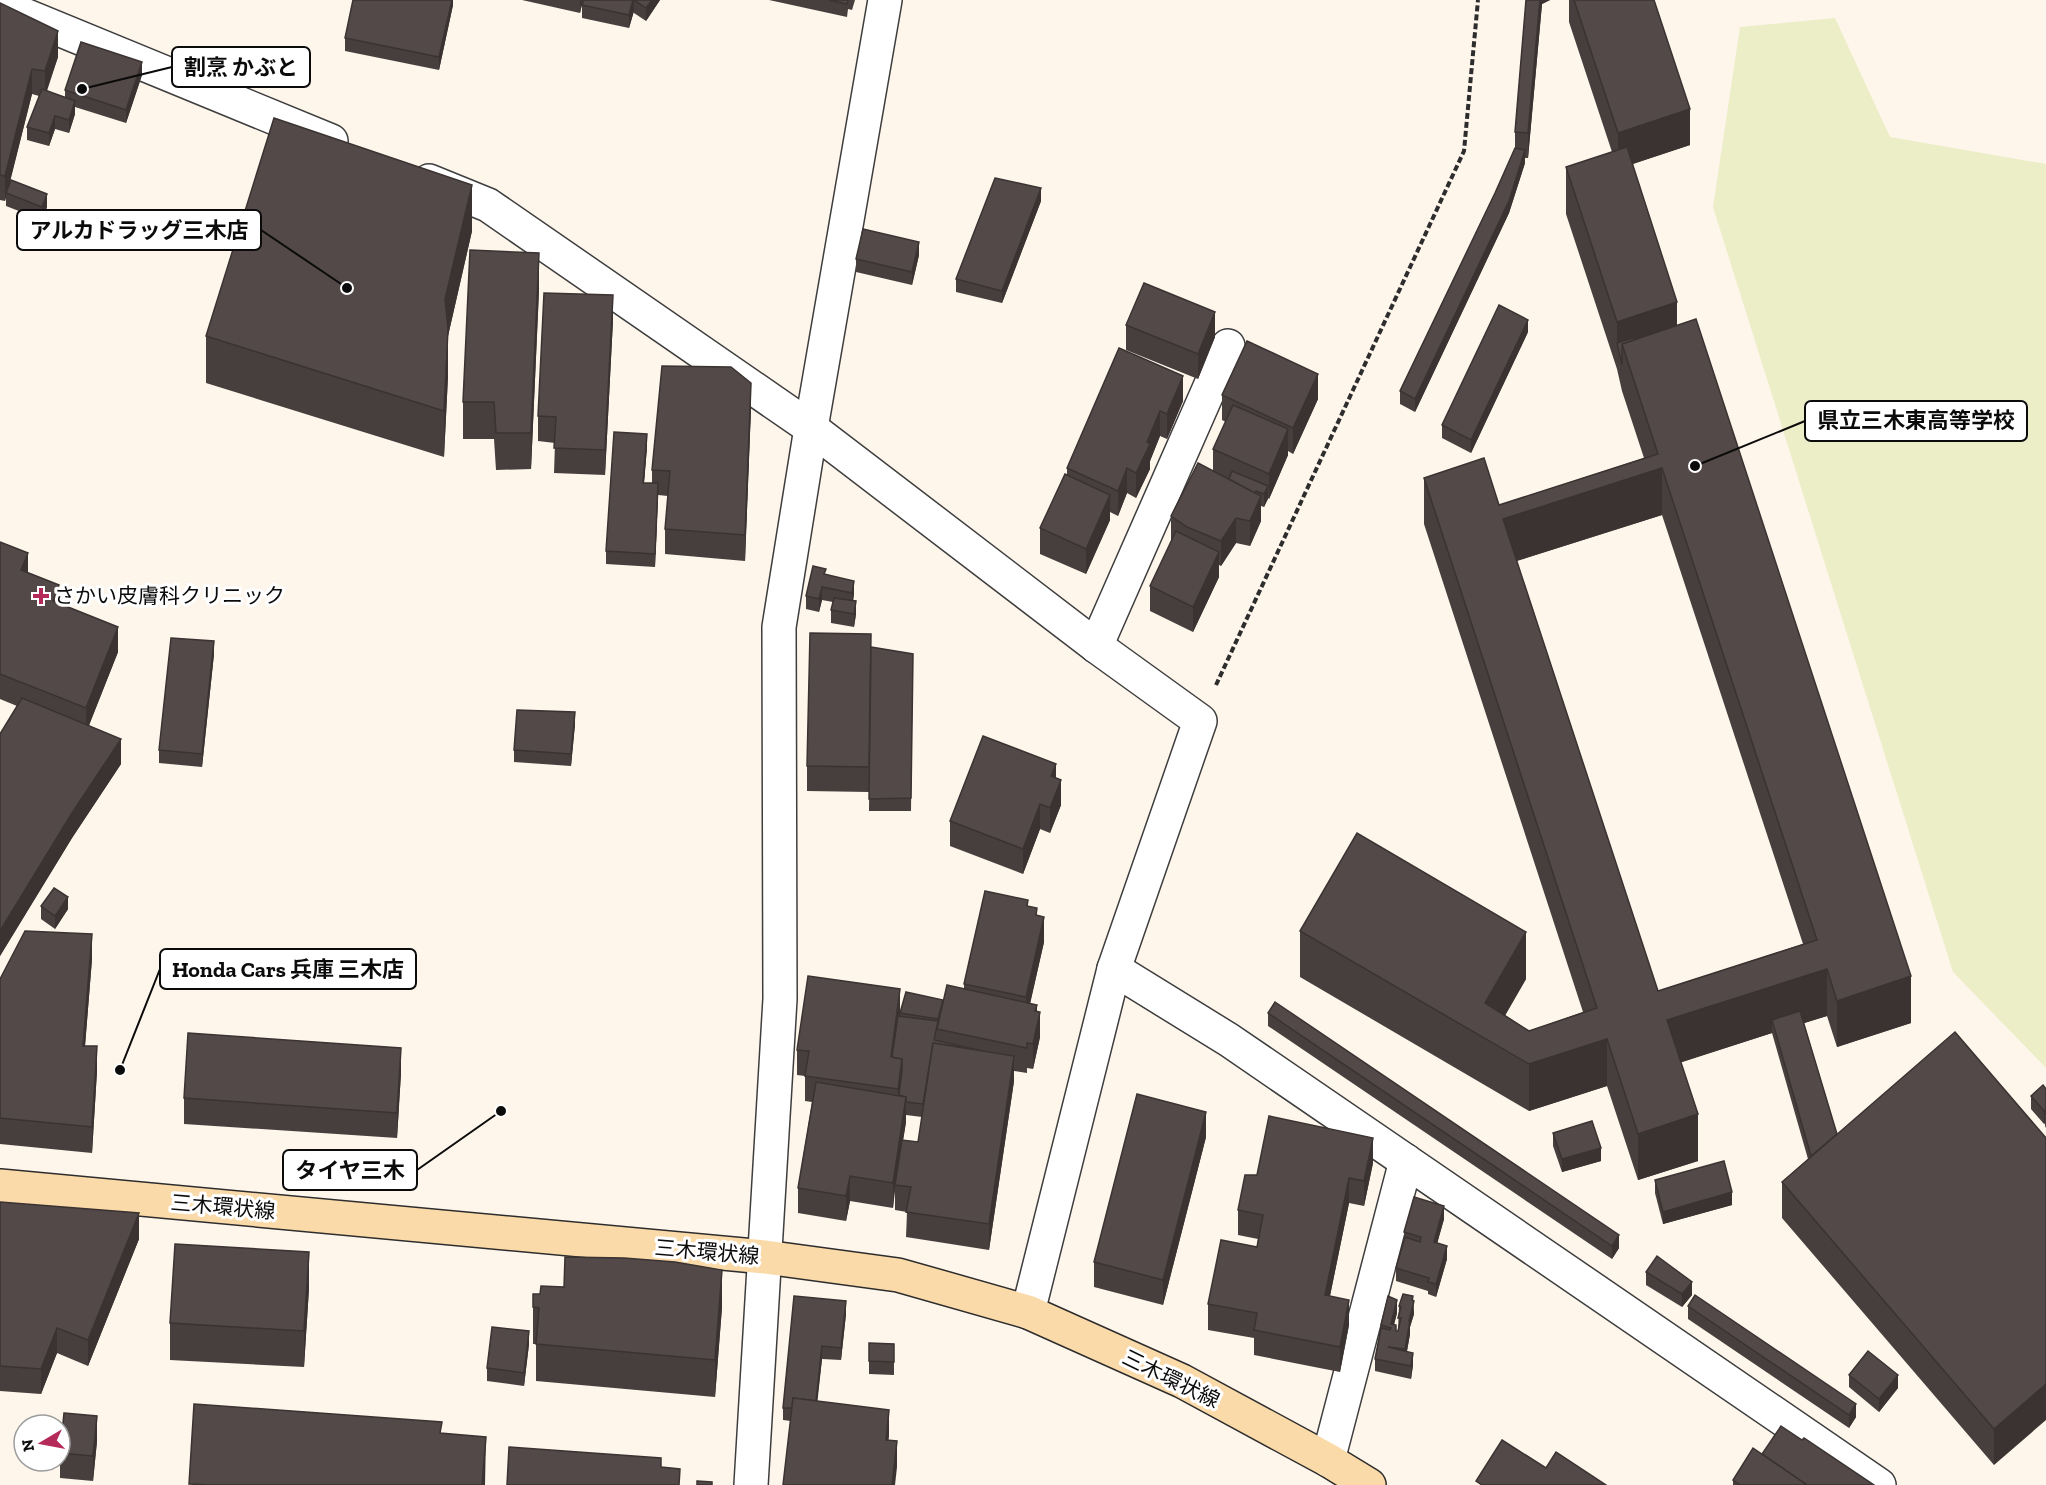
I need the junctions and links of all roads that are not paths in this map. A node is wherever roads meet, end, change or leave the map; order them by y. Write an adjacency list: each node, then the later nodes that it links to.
1 (885, 0): 6 (street)
2 (0, 5): 3 (street)
3 (358, 151)
4 (401, 169): 6 (street)
5 (1228, 346): 7 (street)
6 (811, 428): 7 (street); 11 (street)
7 (1096, 646): 8 (street)
8 (1114, 969): 9 (street); 12 (street)
9 (1406, 1161): 13 (street); 16 (street)
10 (0, 1186): 11 (main road, 三木環状線)
11 (765, 1257): 12 (main road, 三木環状線); 14 (street)
12 (1028, 1312): 13 (main road, 三木環状線)
13 (1328, 1460): 15 (main road, 三木環状線)
14 (751, 1485)
15 (1369, 1485)
16 (1879, 1485)

